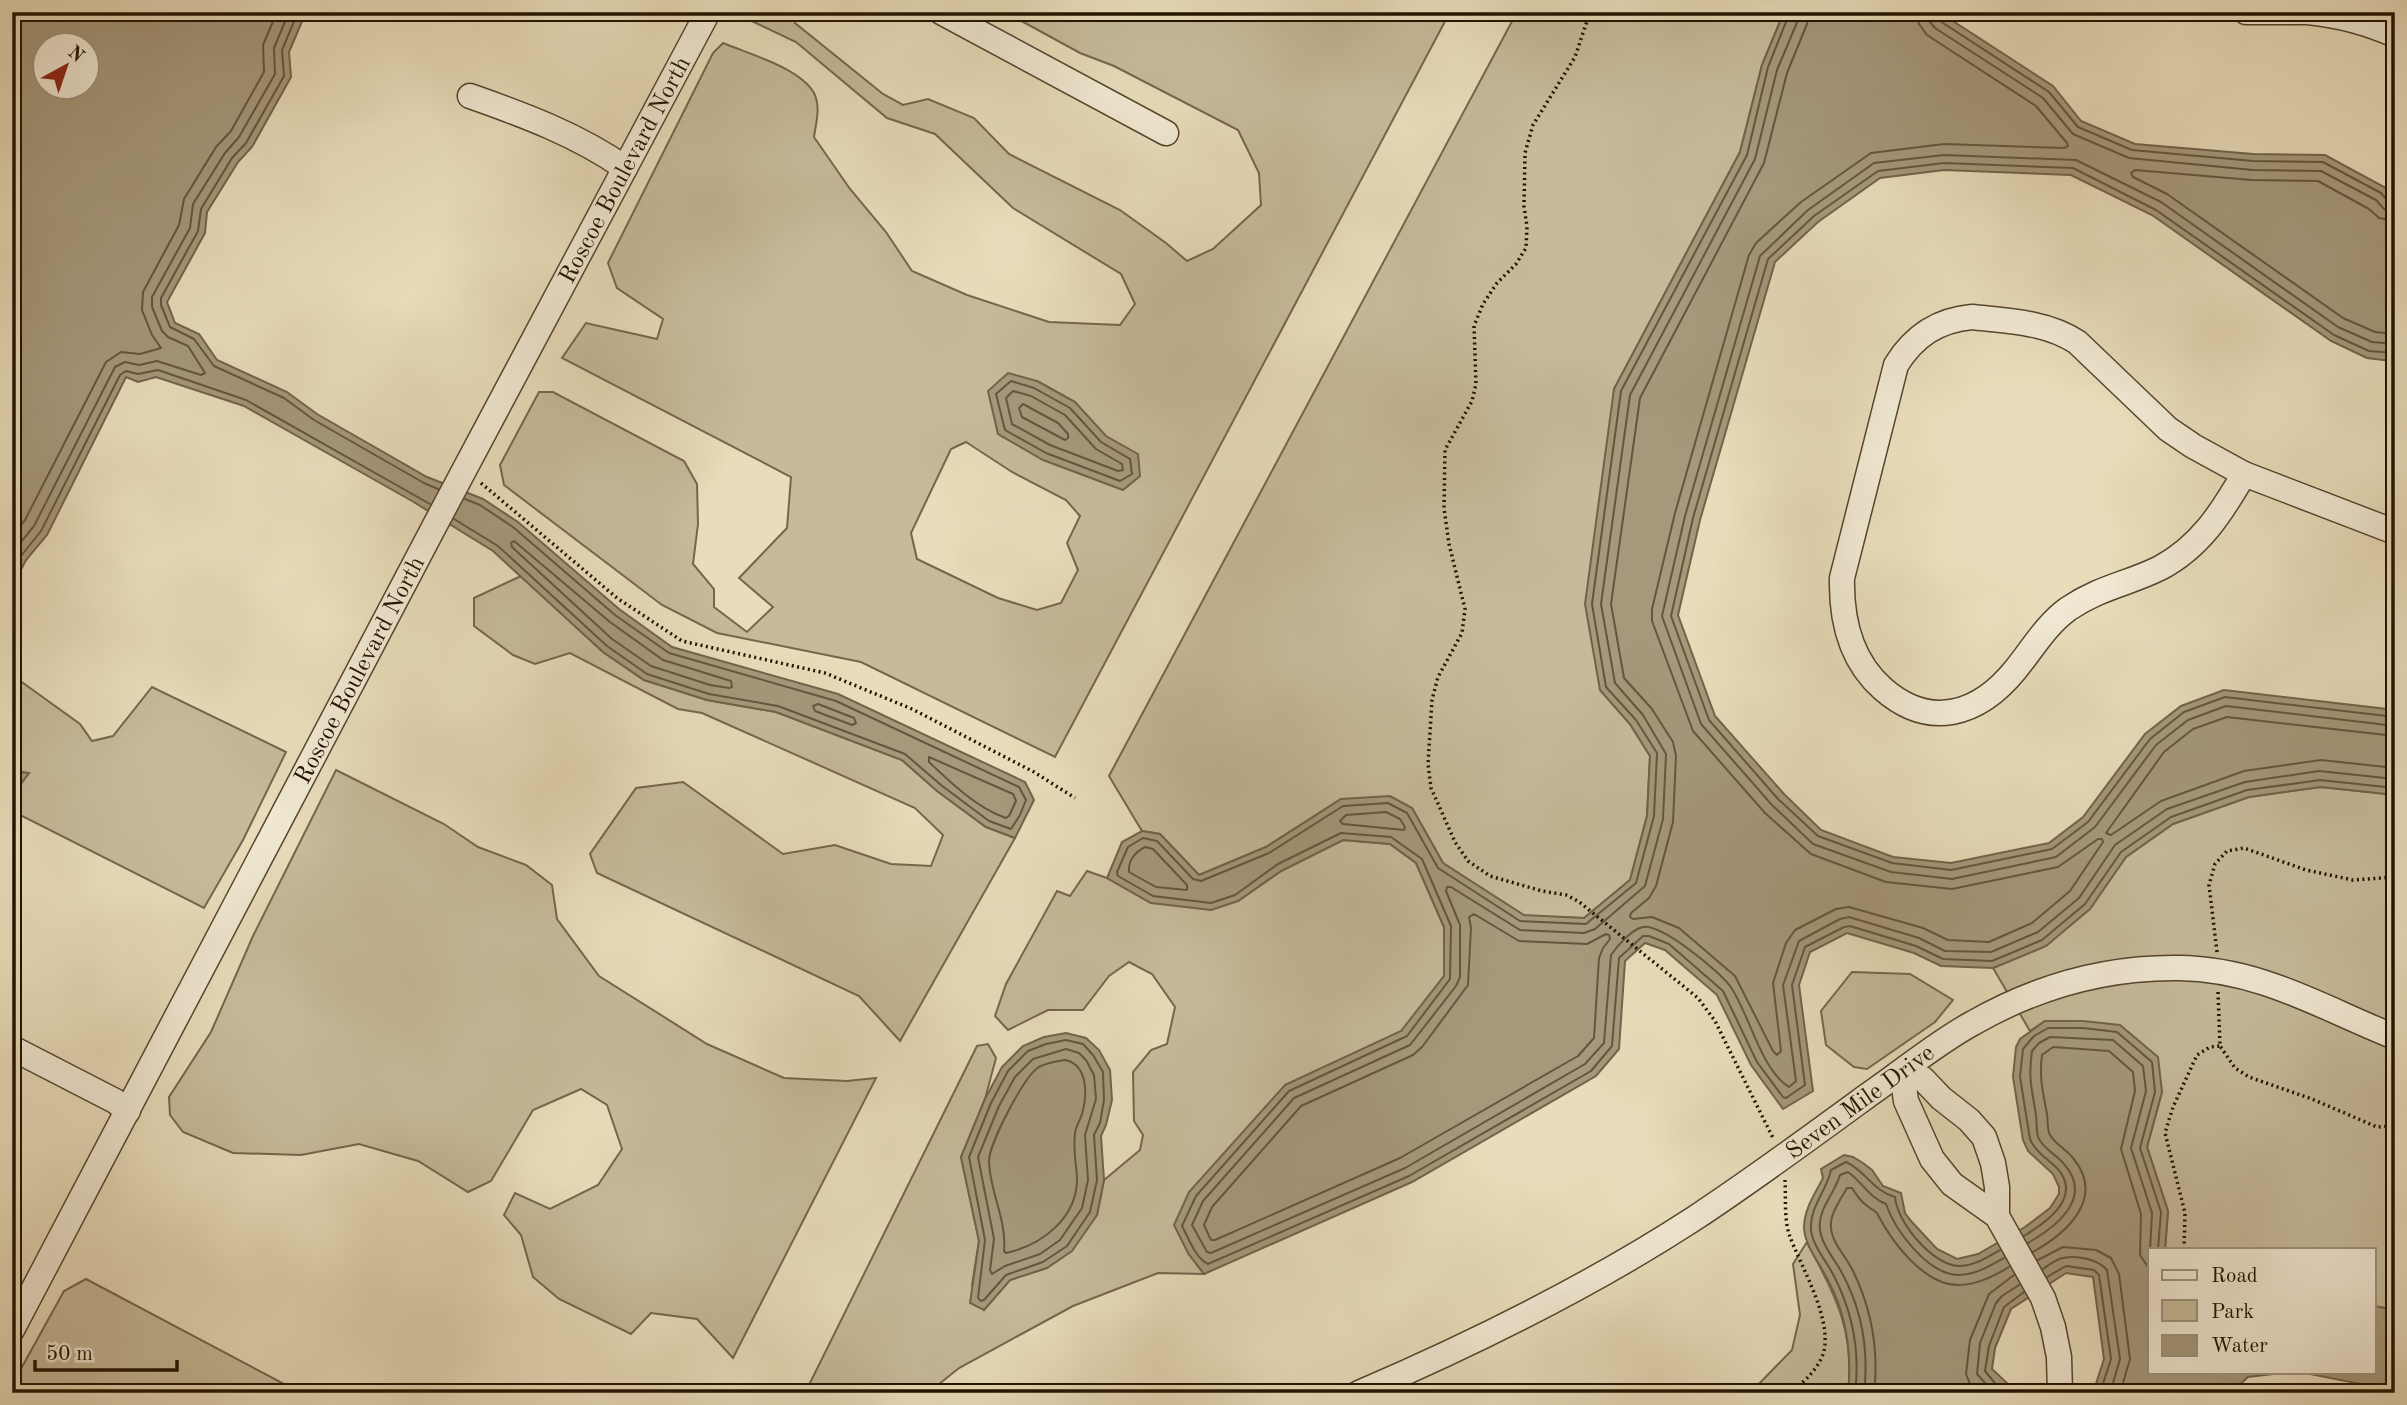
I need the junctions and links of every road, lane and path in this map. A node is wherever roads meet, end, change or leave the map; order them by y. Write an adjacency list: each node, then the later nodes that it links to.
1 (708, 12): 11 (street, Roscoe Boulevard North)
2 (941, 12): 10 (street)
3 (1590, 12): 17 (path)
4 (2246, 12): 5 (street)
5 (2302, 12)
6 (2307, 12): 7 (street)
7 (2335, 13): 8 (street)
8 (2395, 35)
9 (470, 96): 11 (street)
10 (1166, 133)
11 (625, 168): 13 (street, Roscoe Boulevard North)
12 (2244, 474): 12 (street); 14 (street)
13 (461, 479): 15 (path); 23 (street, Roscoe Boulevard North)
14 (2395, 532)
15 (1075, 798)
16 (2395, 877): 18 (path)
17 (1642, 952)
18 (2218, 971): 19 (street, Seven Mile Drive); 20 (path); 22 (street, Seven Mile Drive)
19 (2395, 1037)
20 (2220, 1046): 24 (path); 26 (path)
21 (12, 1048): 23 (street)
22 (1902, 1072): 25 (street); 25 (street); 28 (street, Seven Mile Drive)
23 (128, 1111): 27 (street, Roscoe Boulevard North)
24 (2395, 1126)
25 (2003, 1226): 29 (street)
26 (2183, 1248)
27 (12, 1330)
28 (1359, 1393)
29 (2060, 1393)

